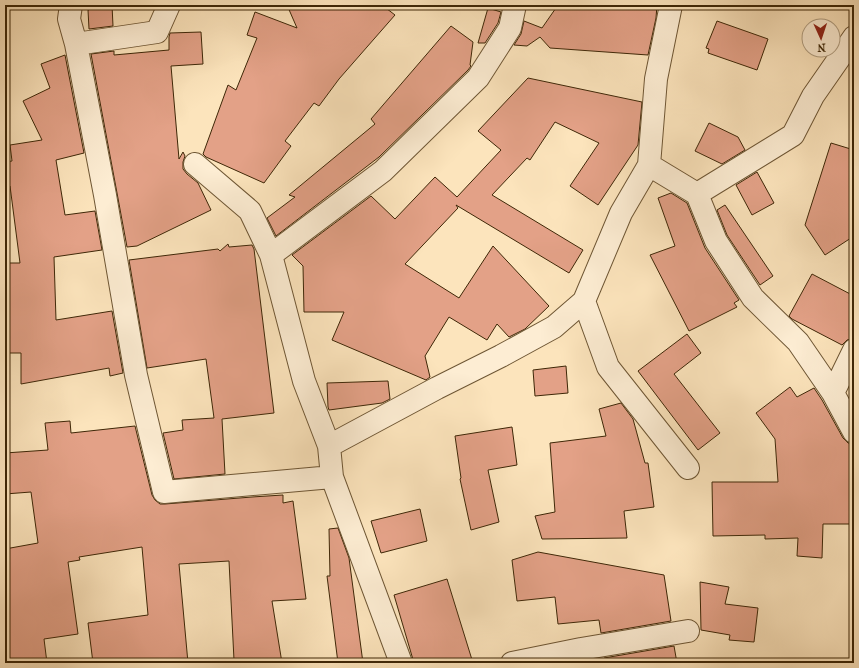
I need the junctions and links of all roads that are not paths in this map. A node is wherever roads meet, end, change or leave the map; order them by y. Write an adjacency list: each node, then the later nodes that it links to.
1 (71, 5): 6 (street)
2 (168, 5): 6 (street)
3 (515, 5): 10 (street)
4 (670, 5): 8 (street)
5 (854, 38): 9 (street)
6 (76, 44): 17 (street)
7 (195, 164): 10 (street)
8 (649, 165): 9 (street); 11 (street)
9 (697, 194): 13 (street)
10 (271, 255): 15 (street)
11 (584, 301): 15 (street); 16 (street)
12 (854, 350): 13 (street)
13 (833, 393): 14 (street)
14 (852, 424)
15 (329, 446): 17 (street)
16 (688, 468)
17 (332, 477): 19 (street)
18 (688, 631): 20 (street)
19 (401, 663)
20 (512, 663)

